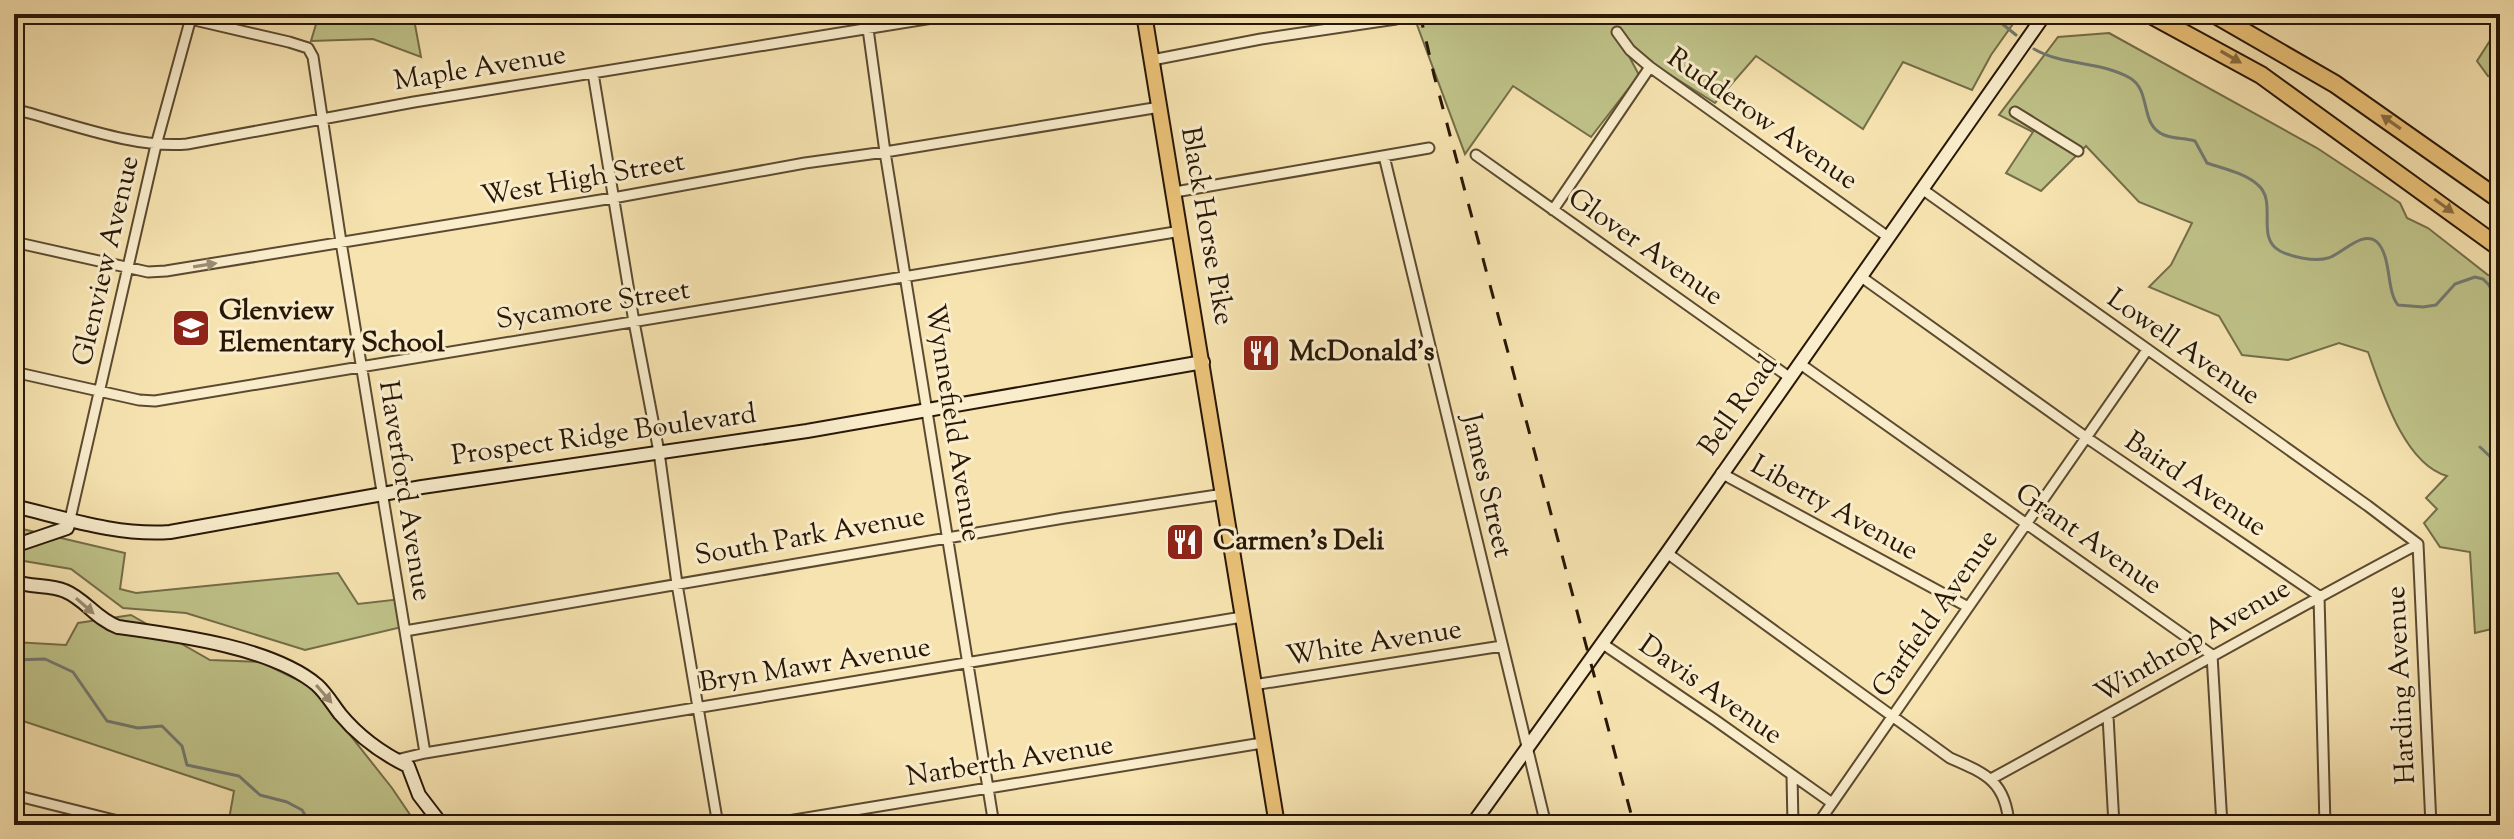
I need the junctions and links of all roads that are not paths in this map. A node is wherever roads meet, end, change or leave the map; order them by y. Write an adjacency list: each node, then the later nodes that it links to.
1 (169, 14): 7 (street)
2 (957, 14): 9 (street, Maple Avenue)
3 (1144, 14): 11 (main road, Black Horse Pike)
4 (2045, 14): 24 (street, Bell Road)
5 (2149, 14): 33 (highway, one-way to 33)
6 (2214, 14): 27 (highway, one-way to 6)
7 (192, 16): 17 (street, Haverford Avenue); 18 (street, Glenview Avenue)
8 (1396, 19): 11 (street)
9 (868, 29): 13 (street, Maple Avenue); 21 (street, Wynnefield Avenue)
10 (1617, 32): 12 (street, Rudderow Avenue)
11 (1152, 60): 14 (main road, Black Horse Pike)
12 (1650, 67): 28 (street); 30 (street, Rudderow Avenue)
13 (593, 73): 17 (street, Maple Avenue); 26 (street)
14 (1160, 107): 21 (street, West High Street); 25 (main road, Black Horse Pike)
15 (14, 109): 18 (street, Maple Avenue)
16 (2015, 112): 20 (street)
17 (322, 118): 18 (street, Maple Avenue); 32 (street, Haverford Avenue)
18 (156, 145): 34 (street, Glenview Avenue)
19 (1429, 148): 23 (street)
20 (2078, 151)
21 (885, 152): 26 (street, West High Street); 36 (street, Wynnefield Avenue)
22 (1476, 155): 28 (street, Glover Avenue)
23 (1384, 156): 25 (street); 65 (street, James Street)
24 (1922, 189): 30 (street, Bell Road); 38 (street, Lowell Avenue)
25 (1175, 192): 29 (main road, Black Horse Pike)
26 (613, 198): 32 (street, West High Street); 37 (street)
27 (2500, 200)
28 (1553, 210): 43 (street, Glover Avenue)
29 (1181, 231): 36 (street, Sycamore Street); 39 (main road, Black Horse Pike)
30 (1888, 237): 35 (street, Bell Road)
31 (14, 242): 34 (street, West High Street)
32 (341, 242): 34 (street, West High Street, one-way to 32); 41 (street, Haverford Avenue)
33 (2500, 248)
34 (128, 268): 44 (street, Glenview Avenue)
35 (1860, 276): 40 (street, Bell Road); 46 (street, Baird Avenue)
36 (905, 277): 37 (street, Sycamore Street); 45 (street, Wynnefield Avenue)
37 (634, 322): 41 (street, Sycamore Street); 47 (street)
38 (2147, 350): 46 (street, Garfield Avenue); 55 (street, Lowell Avenue)
39 (1203, 362): 45 (street, Prospect Ridge Boulevard); 50 (main road, Black Horse Pike)
40 (1799, 363): 43 (street, Bell Road); 53 (street, Grant Avenue)
41 (361, 367): 44 (street, Sycamore Street); 49 (street, Haverford Avenue)
42 (14, 372): 44 (street, Sycamore Street)
43 (1789, 377): 48 (street, Bell Road)
44 (100, 390): 52 (street, Glenview Avenue)
45 (928, 410): 47 (street, Prospect Ridge Boulevard); 54 (street, Wynnefield Avenue)
46 (2087, 438): 53 (street, Garfield Avenue); 60 (street, Baird Avenue)
47 (659, 452): 49 (street, Prospect Ridge Boulevard); 59 (street)
48 (1721, 473): 57 (street, Bell Road); 61 (street, Liberty Avenue)
49 (382, 494): 52 (street, Prospect Ridge Boulevard); 63 (street, Haverford Avenue)
50 (1224, 494): 54 (street, South Park Avenue); 62 (main road, Black Horse Pike)
51 (14, 506): 52 (street, Prospect Ridge Boulevard)
52 (70, 519): 56 (street)
53 (2027, 523): 61 (street, Garfield Avenue); 66 (street, Grant Avenue)
54 (949, 538): 59 (street, South Park Avenue); 67 (street, Wynnefield Avenue)
55 (2418, 544): 60 (street, Winthrop Avenue); 95 (street, Harding Avenue)
56 (14, 546)
57 (1667, 553): 64 (street, Bell Road); 70 (street)
58 (14, 581): 75 (street, one-way to 75)
59 (677, 584): 63 (street, South Park Avenue); 69 (street)
60 (2319, 596): 66 (street, Winthrop Avenue); 94 (street)
61 (1968, 607): 70 (street, Garfield Avenue)
62 (1242, 617): 67 (street, Bryn Mawr Avenue); 68 (main road, Black Horse Pike)
63 (405, 631): 74 (street, Haverford Avenue)
64 (1603, 644): 73 (street, Bell Road); 76 (street, Davis Avenue)
65 (1502, 646): 68 (street, White Avenue); 73 (street, James Street)
66 (2212, 655): 71 (street, Winthrop Avenue); 93 (street)
67 (969, 663): 69 (street, Bryn Mawr Avenue); 78 (street, Wynnefield Avenue)
68 (1253, 685): 72 (main road, Black Horse Pike)
69 (697, 708): 74 (street, Bryn Mawr Avenue); 83 (street)
70 (1892, 715): 77 (street); 80 (street, Garfield Avenue)
71 (2108, 716): 77 (street, Winthrop Avenue); 92 (street)
72 (1262, 743): 78 (street, Narberth Avenue); 86 (main road, Black Horse Pike)
73 (1526, 749): 87 (street, Bell Road); 88 (street, James Street)
74 (425, 753): 75 (street, Bryn Mawr Avenue)
75 (396, 760): 82 (street)
76 (1792, 775): 80 (street, Davis Avenue); 89 (street, Davis Avenue)
77 (1991, 779): 91 (street)
78 (988, 788): 84 (street, Narberth Avenue); 85 (street, Wynnefield Avenue)
79 (14, 795): 81 (street)
80 (1832, 803): 90 (street, Garfield Avenue)
81 (134, 825)
82 (442, 825)
83 (718, 825)
84 (764, 825)
85 (994, 825)
86 (1277, 825)
87 (1472, 825)
88 (1546, 825)
89 (1793, 825)
90 (1817, 825)
91 (2009, 825)
92 (2114, 825)
93 (2222, 825)
94 (2325, 825)
95 (2431, 825)

